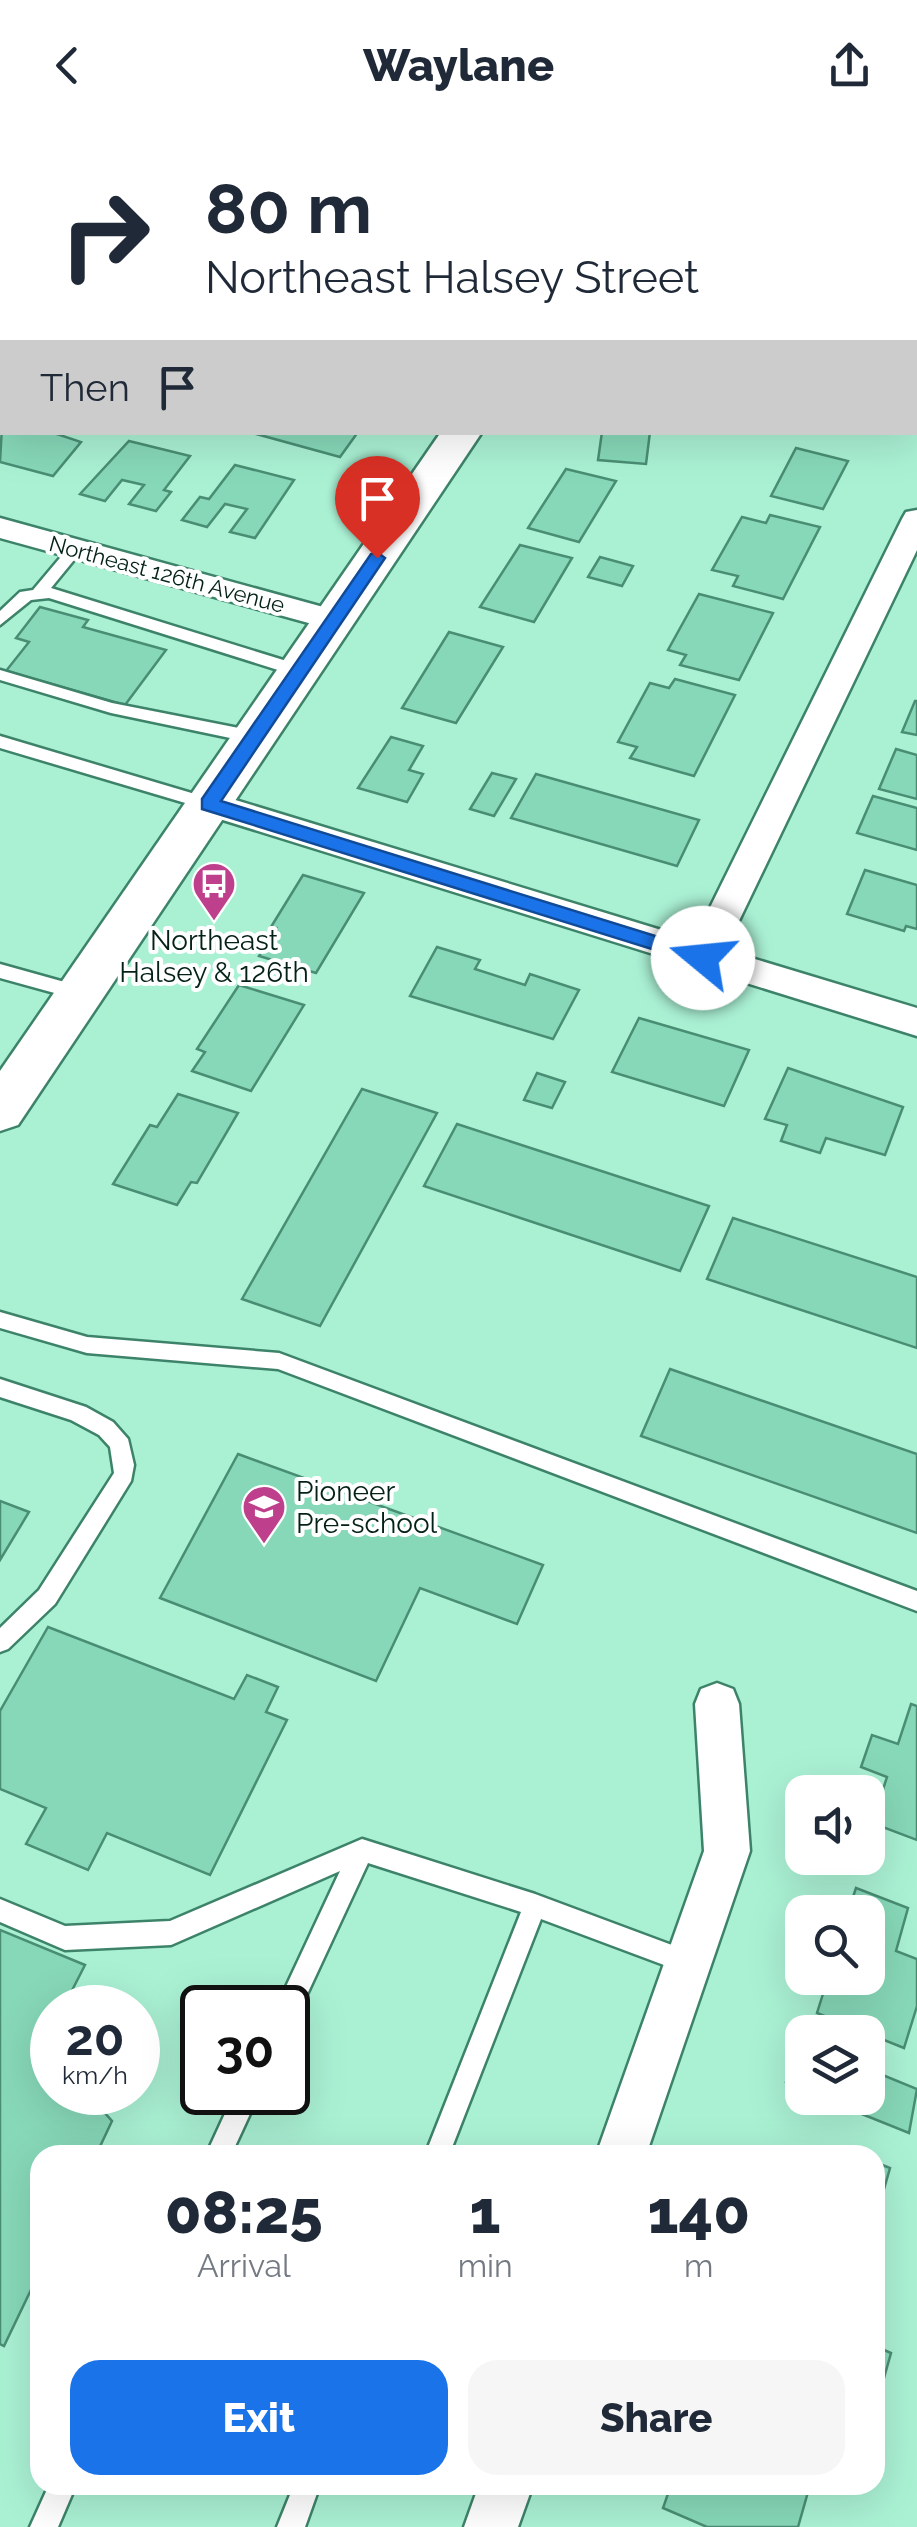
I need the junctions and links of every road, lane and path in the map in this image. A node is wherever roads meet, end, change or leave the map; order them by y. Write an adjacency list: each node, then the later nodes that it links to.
1 (460, 435): 7 (main road)
2 (917, 519): 13 (street)
3 (0, 528): 4 (street, Northeast 126th Avenue)
4 (75, 549): 5 (lane); 7 (street, Northeast 126th Avenue)
5 (38, 593): 6 (lane); 8 (lane)
6 (0, 620)
7 (334, 620): 8 (main road)
8 (300, 670): 10 (main road)
9 (0, 676): 10 (lane)
10 (254, 736): 12 (main road)
11 (0, 742): 12 (lane)
12 (208, 804): 13 (street); 15 (main road)
13 (703, 958): 16 (street)
14 (0, 970): 15 (lane)
15 (80, 994): 17 (main road)
16 (917, 1022)
17 (0, 1112)
18 (0, 1320): 20 (lane)
19 (0, 1388): 21 (lane)
20 (917, 1601)
21 (0, 1642)
22 (717, 1704): 26 (street)
23 (362, 1850): 24 (lane); 25 (lane); 27 (lane)
24 (535, 1905): 26 (lane); 30 (lane)
25 (0, 1910)
26 (688, 1962): 31 (street)
27 (299, 1985)
28 (237, 2115): 29 (lane)
29 (223, 2145)
30 (441, 2145)
31 (624, 2145)
32 (59, 2495): 35 (lane)
33 (304, 2495): 36 (lane)
34 (503, 2495): 37 (street)
35 (44, 2527)
36 (291, 2527)
37 (492, 2527)

